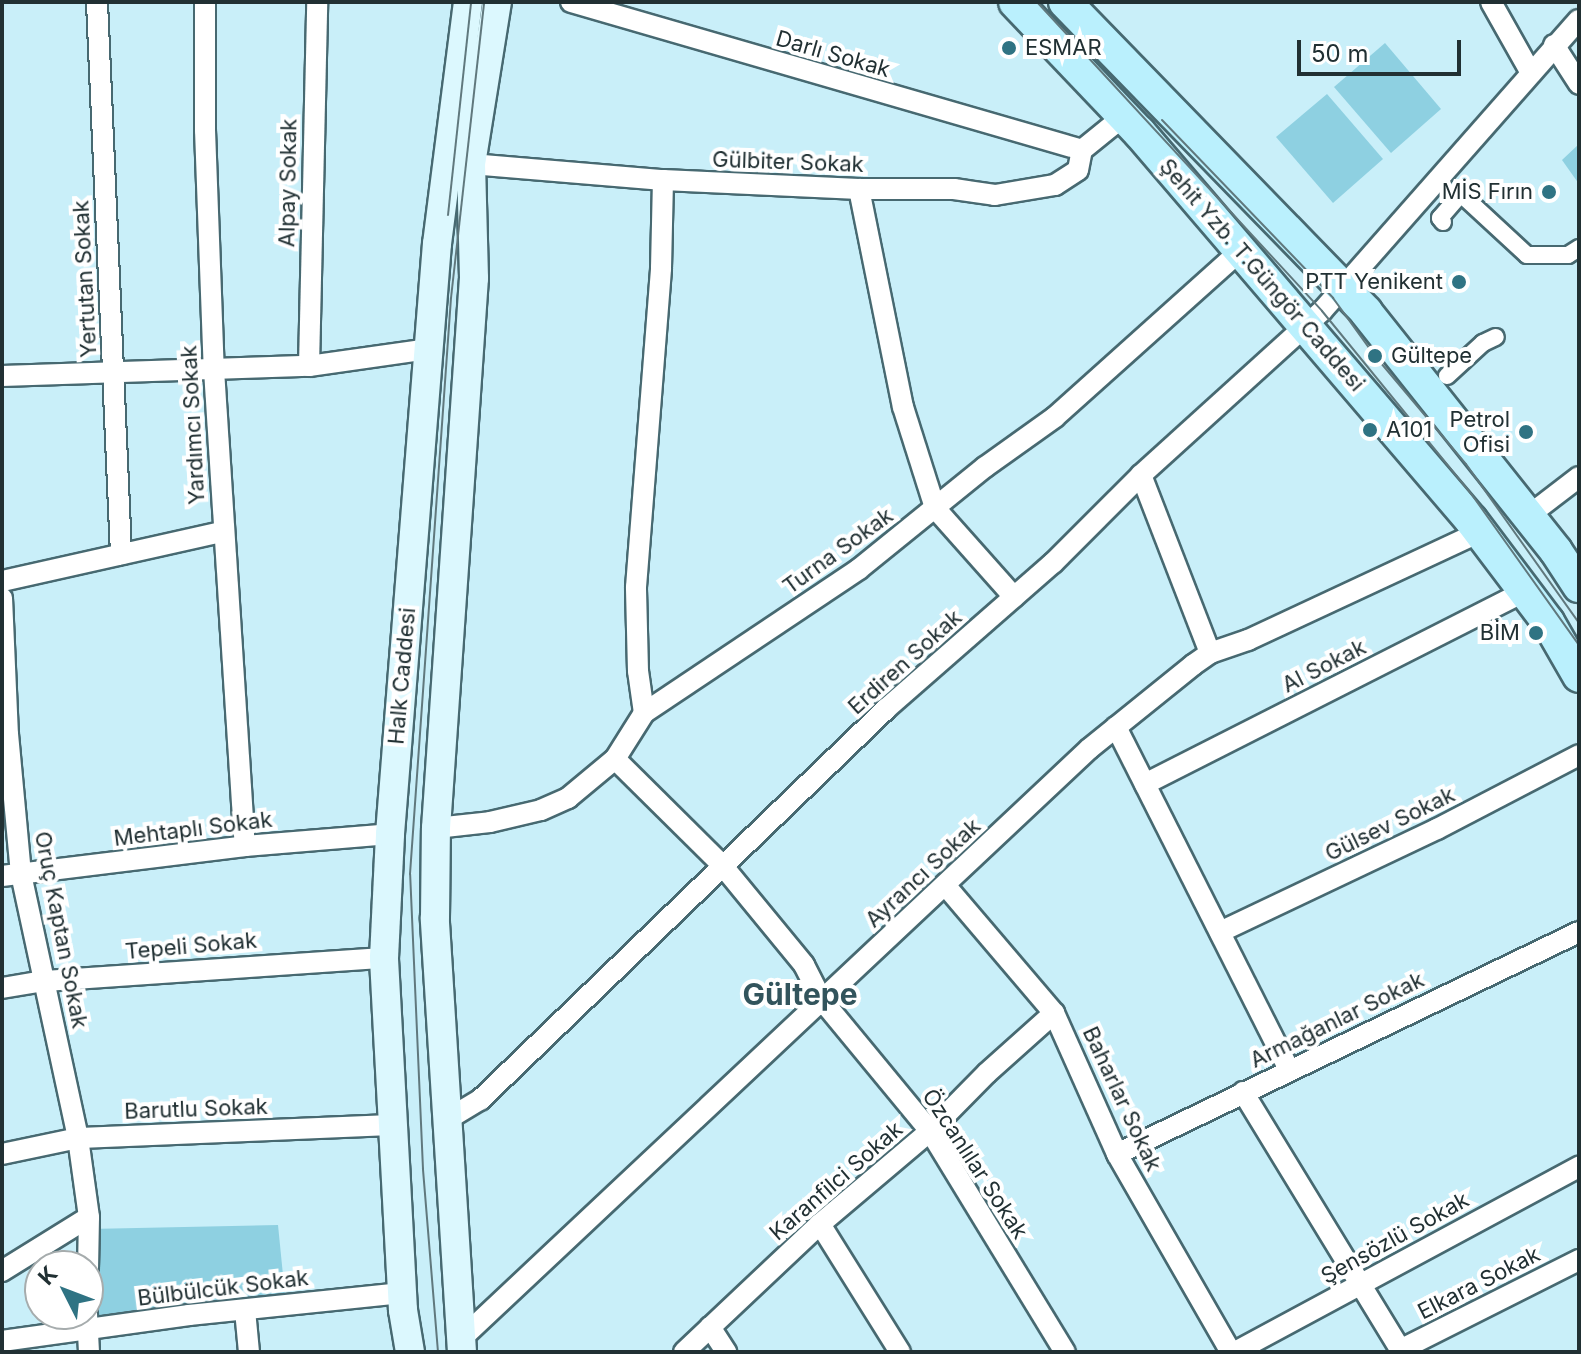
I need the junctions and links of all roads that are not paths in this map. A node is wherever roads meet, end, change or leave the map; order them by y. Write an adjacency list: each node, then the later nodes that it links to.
1 (97, 2): 28 (street, Yertutan Sokak)
2 (205, 2): 27 (street, Yardımcı Sokak)
3 (317, 2): 26 (street, Alpay Sokak)
4 (468, 2): 25 (main road, Halk Caddesi)
5 (497, 2): 16 (main road, Halk Caddesi)
6 (571, 2): 15 (street, Darlı Sokak)
7 (1015, 2): 14 (main road, Şehit Yzb. T.Güngör Caddesi)
8 (1065, 2): 22 (main road, Şehit Yzb. T.Güngör Caddesi)
9 (1491, 2): 12 (street)
10 (1579, 20): 11 (street, Erdiren Sokak)
11 (1554, 45): 12 (street, Erdiren Sokak); 13 (street)
12 (1531, 73): 22 (street, Erdiren Sokak)
13 (1578, 81)
14 (1124, 116): 15 (street, Gülbiter Sokak); 21 (main road, Şehit Yzb. T.Güngör Caddesi)
15 (1082, 150): 18 (street, Gülbiter Sokak)
16 (471, 164): 17 (street, Gülbiter Sokak); 51 (main road, Halk Caddesi)
17 (663, 180): 18 (street, Gülbiter Sokak); 46 (street)
18 (859, 189): 33 (street)
19 (1443, 222): 20 (street)
20 (1579, 248)
21 (1242, 249): 23 (main road, Şehit Yzb. T.Güngör Caddesi); 33 (street, Turna Sokak)
22 (1343, 288): 23 (street, Erdiren Sokak); 34 (main road, Şehit Yzb. T.Güngör Caddesi)
23 (1306, 326): 31 (street, Erdiren Sokak); 36 (main road, Şehit Yzb. T.Güngör Caddesi)
24 (1496, 337): 30 (street)
25 (428, 349): 26 (street); 52 (main road, Halk Caddesi)
26 (309, 366): 27 (street)
27 (214, 370): 28 (street); 35 (street, Yardımcı Sokak)
28 (113, 373): 29 (street); 37 (street, Yertutan Sokak)
29 (2, 376)
30 (1447, 376)
31 (1141, 475): 41 (street, Erdiren Sokak); 44 (street)
32 (1579, 477): 34 (street)
33 (935, 508): 41 (street); 46 (street, Turna Sokak)
34 (1528, 516): 39 (main road, Şehit Yzb. T.Güngör Caddesi)
35 (222, 532): 37 (street); 53 (street, Yardımcı Sokak)
36 (1480, 532): 40 (main road, Şehit Yzb. T.Güngör Caddesi); 44 (street, Ayrancı Sokak)
37 (121, 554): 38 (street)
38 (2, 581)
39 (1579, 586)
40 (1525, 591): 45 (main road, Şehit Yzb. T.Güngör Caddesi); 50 (street, Al Sokak)
41 (1014, 597): 54 (street, Erdiren Sokak)
42 (2, 598): 43 (street, Oruç Kaptan Sokak)
43 (3, 638): 55 (street, Oruç Kaptan Sokak)
44 (1210, 653): 47 (street, Ayrancı Sokak)
45 (1579, 676)
46 (644, 713): 49 (street, Turna Sokak)
47 (1116, 727): 50 (street); 56 (street, Ayrancı Sokak)
48 (1579, 755): 57 (street, Gülsev Sokak)
49 (615, 759): 51 (street, Turna Sokak); 54 (street, Özcanlılar Sokak)
50 (1145, 784): 57 (street)
51 (436, 828): 66 (main road, Halk Caddesi)
52 (390, 834): 53 (street, Mehtaplı Sokak); 59 (main road, Halk Caddesi)
53 (245, 846): 55 (street, Mehtaplı Sokak)
54 (722, 865): 62 (street, Özcanlılar Sokak); 66 (street, Erdiren Sokak)
55 (12, 875): 60 (street, Oruç Kaptan Sokak)
56 (945, 885): 62 (street, Ayrancı Sokak); 63 (street, Baharlar Sokak)
57 (1220, 932): 64 (street)
58 (1579, 932): 64 (street, Armağanlar Sokak)
59 (384, 958): 60 (street, Tepeli Sokak); 67 (main road, Halk Caddesi)
60 (44, 981): 61 (street, Tepeli Sokak); 69 (street, Oruç Kaptan Sokak)
61 (2, 988)
62 (822, 1000): 68 (street, Özcanlılar Sokak); 86 (street, Ayrancı Sokak)
63 (1054, 1013): 68 (street, Karanfilci Sokak); 71 (street, Baharlar Sokak)
64 (1289, 1070): 65 (street, Armağanlar Sokak)
65 (1243, 1092): 71 (street, Armağanlar Sokak); 78 (street)
66 (448, 1119): 86 (main road, Halk Caddesi)
67 (393, 1125): 69 (street, Barutlu Sokak); 79 (main road, Halk Caddesi)
68 (930, 1131): 74 (street, Karanfilci Sokak); 94 (street, Özcanlılar Sokak)
69 (78, 1138): 70 (street, Barutlu Sokak); 73 (street, Oruç Kaptan Sokak)
70 (2, 1154)
71 (1117, 1154): 95 (street, Baharlar Sokak)
72 (1579, 1167): 78 (street, Şensözlü Sokak)
73 (89, 1217): 75 (street, Oruç Kaptan Sokak); 77 (street)
74 (820, 1224): 82 (street, Karanfilci Sokak); 93 (street)
75 (88, 1250)
76 (1579, 1260): 87 (street, Elkara Sokak)
77 (2, 1271)
78 (1362, 1284): 87 (street); 95 (street, Şensözlü Sokak)
79 (402, 1293): 80 (street, Bülbülcük Sokak); 90 (main road, Halk Caddesi)
80 (245, 1310): 81 (street, Bülbülcük Sokak); 89 (street)
81 (104, 1321)
82 (710, 1327): 91 (street, Karanfilci Sokak); 92 (street)
83 (51, 1330): 85 (street, Bülbülcük Sokak)
84 (88, 1330): 88 (street)
85 (2, 1341)
86 (462, 1346)
87 (1401, 1351)
88 (89, 1352)
89 (249, 1352)
90 (410, 1352)
91 (684, 1352)
92 (726, 1352)
93 (900, 1352)
94 (1065, 1352)
95 (1233, 1352)

